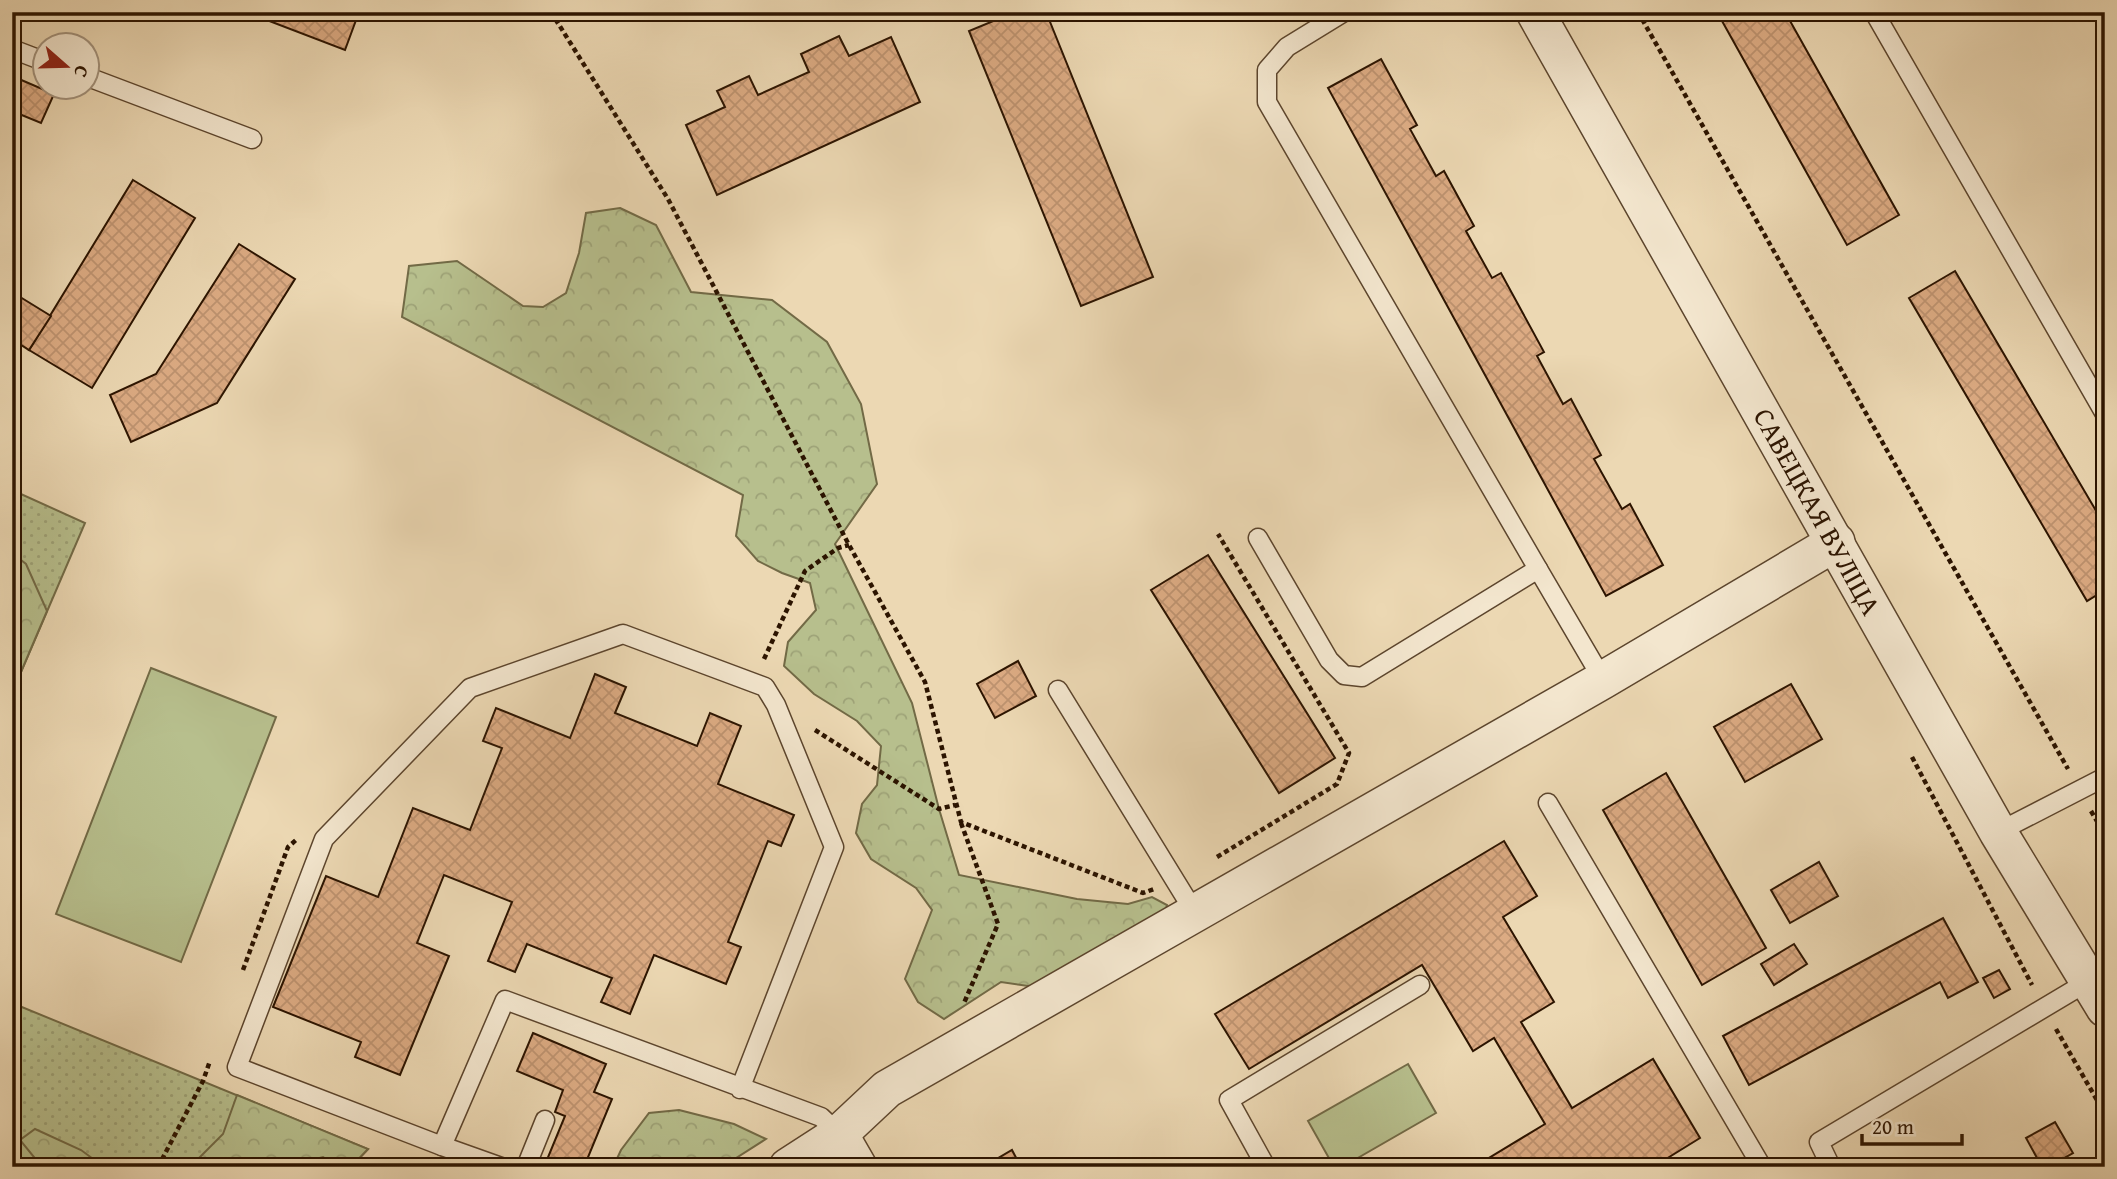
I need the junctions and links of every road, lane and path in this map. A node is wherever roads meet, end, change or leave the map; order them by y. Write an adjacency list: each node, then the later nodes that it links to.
1 (551, 12): 14 (path)
2 (1344, 12): 15 (lane)
3 (1535, 12): 13 (street, САВЕЦКАЯ ВУЛІЦА)
4 (1638, 12): 21 (path)
5 (1874, 12): 10 (lane)
6 (12, 49): 7 (lane)
7 (32, 57)
8 (102, 82): 9 (lane)
9 (252, 139)
10 (2105, 414)
11 (1218, 534): 27 (path)
12 (1258, 538): 15 (lane)
13 (1836, 542): 16 (street); 25 (street, САВЕЦКАЯ ВУЛІЦА)
14 (849, 545): 17 (path); 23 (path)
15 (1538, 569): 16 (lane)
16 (1603, 680): 28 (street)
17 (754, 683): 19 (lane); 35 (lane)
18 (1058, 690): 27 (lane)
19 (776, 705): 23 (path); 32 (lane)
20 (2105, 777): 21 (lane)
21 (2080, 790): 25 (lane); 26 (path)
22 (1548, 803): 41 (lane)
23 (955, 806): 24 (path)
24 (961, 822): 27 (path); 31 (path)
25 (1998, 832): 30 (street, САВЕЦКАЯ ВУЛІЦА)
26 (2105, 835)
27 (1176, 881): 28 (lane)
28 (1195, 912): 34 (street)
29 (1420, 985): 40 (lane)
30 (2097, 994): 42 (lane)
31 (959, 1013)
32 (740, 1089): 34 (lane); 35 (lane)
33 (545, 1120): 37 (lane)
34 (839, 1134): 38 (street); 39 (street)
35 (442, 1146): 36 (lane)
36 (500, 1167)
37 (526, 1167)
38 (788, 1167)
39 (858, 1167)
40 (1266, 1167)
41 (1762, 1167)
42 (1831, 1167)

